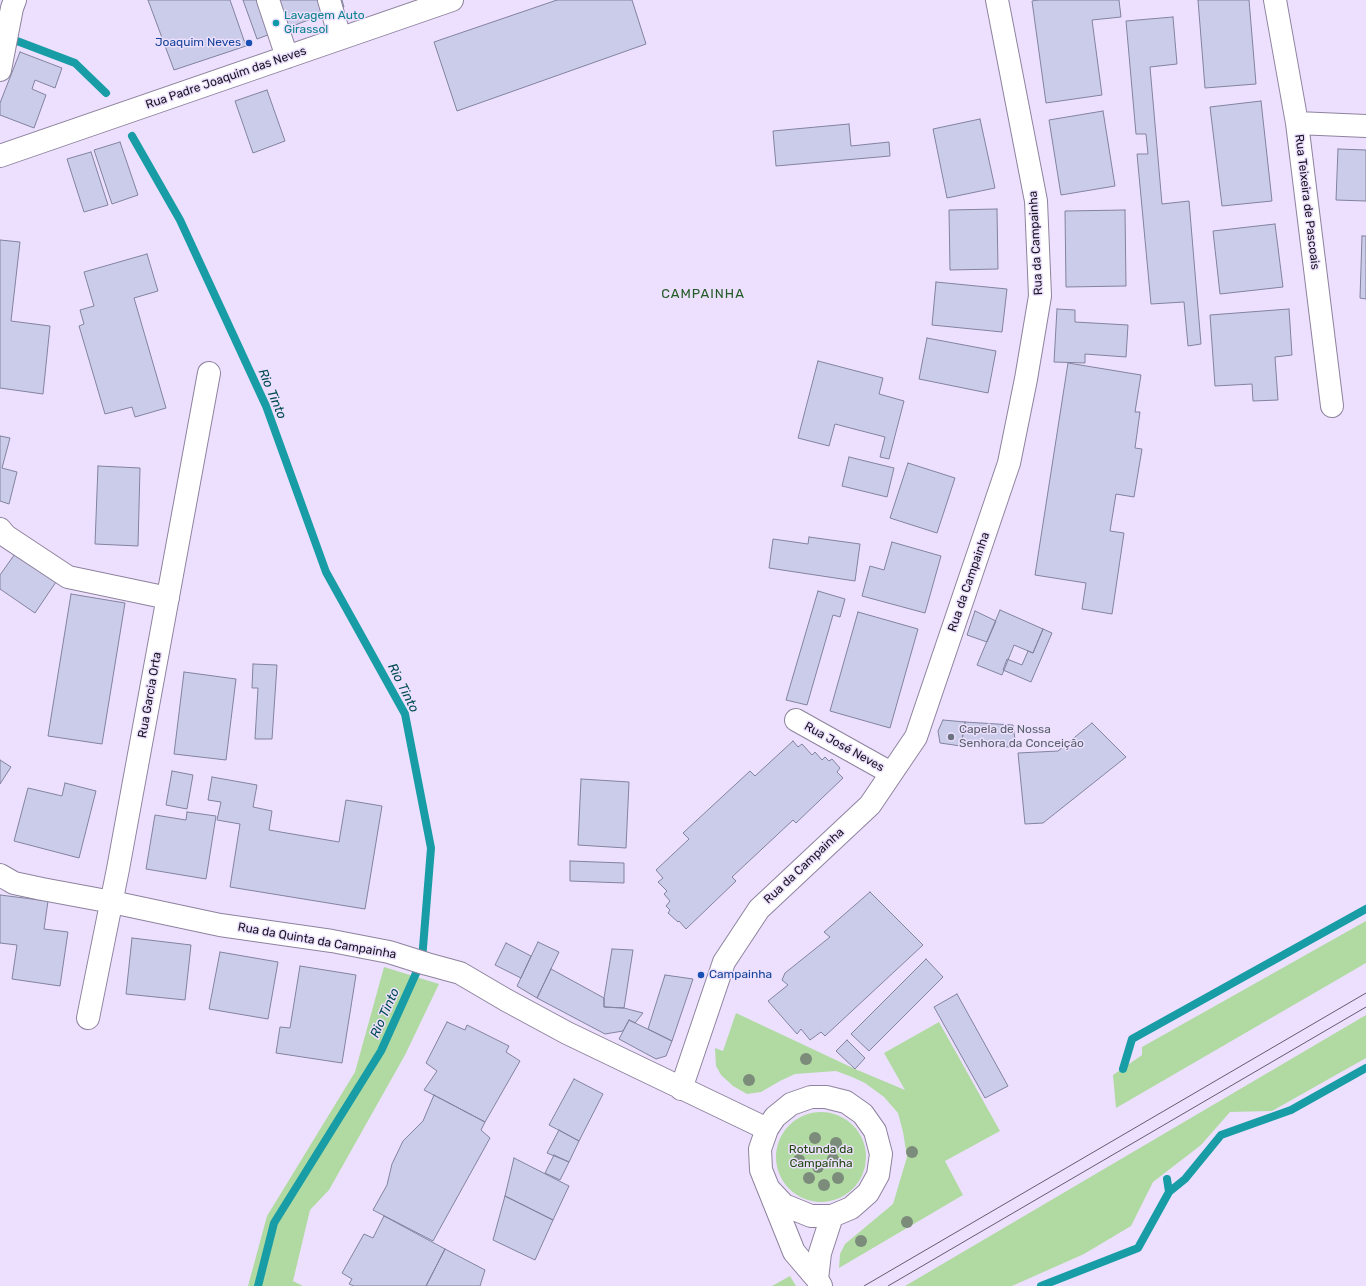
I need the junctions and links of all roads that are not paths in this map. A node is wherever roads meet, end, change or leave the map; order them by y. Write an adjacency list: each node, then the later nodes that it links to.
1 (15, 0): 9 (street)
2 (268, 0): 8 (street)
3 (329, 0): 7 (street)
4 (452, 0): 7 (street, Rua Padre Joaquim das Neves)
5 (997, 0): 18 (street, Rua da Campainha)
6 (1275, 0): 10 (street, Rua Teixeira de Pascoais)
7 (340, 38): 8 (street, Rua Padre Joaquim das Neves)
8 (287, 57): 12 (street, Rua Padre Joaquim das Neves)
9 (0, 70)
10 (1297, 123): 11 (street); 14 (street, Rua Teixeira de Pascoais)
11 (1366, 126)
12 (0, 156)
13 (209, 373): 16 (street, Rua Garcia Orta)
14 (1332, 406)
15 (0, 529): 16 (street)
16 (168, 598): 20 (street, Rua Garcia Orta)
17 (796, 720): 18 (street, Rua José Neves)
18 (891, 773): 22 (street, Rua da Campainha)
19 (0, 875): 20 (street, Rua da Quinta da Campainha)
20 (112, 902): 21 (street, Rua Garcia Orta); 22 (street, Rua da Quinta da Campainha)
21 (88, 1018)
22 (681, 1089): 23 (street, Rua da Quinta da Campainha)
23 (767, 1129): 24 (street); 25 (street)
24 (770, 1189): 25 (street); 26 (street)
25 (832, 1216): 26 (street)
26 (819, 1282)

